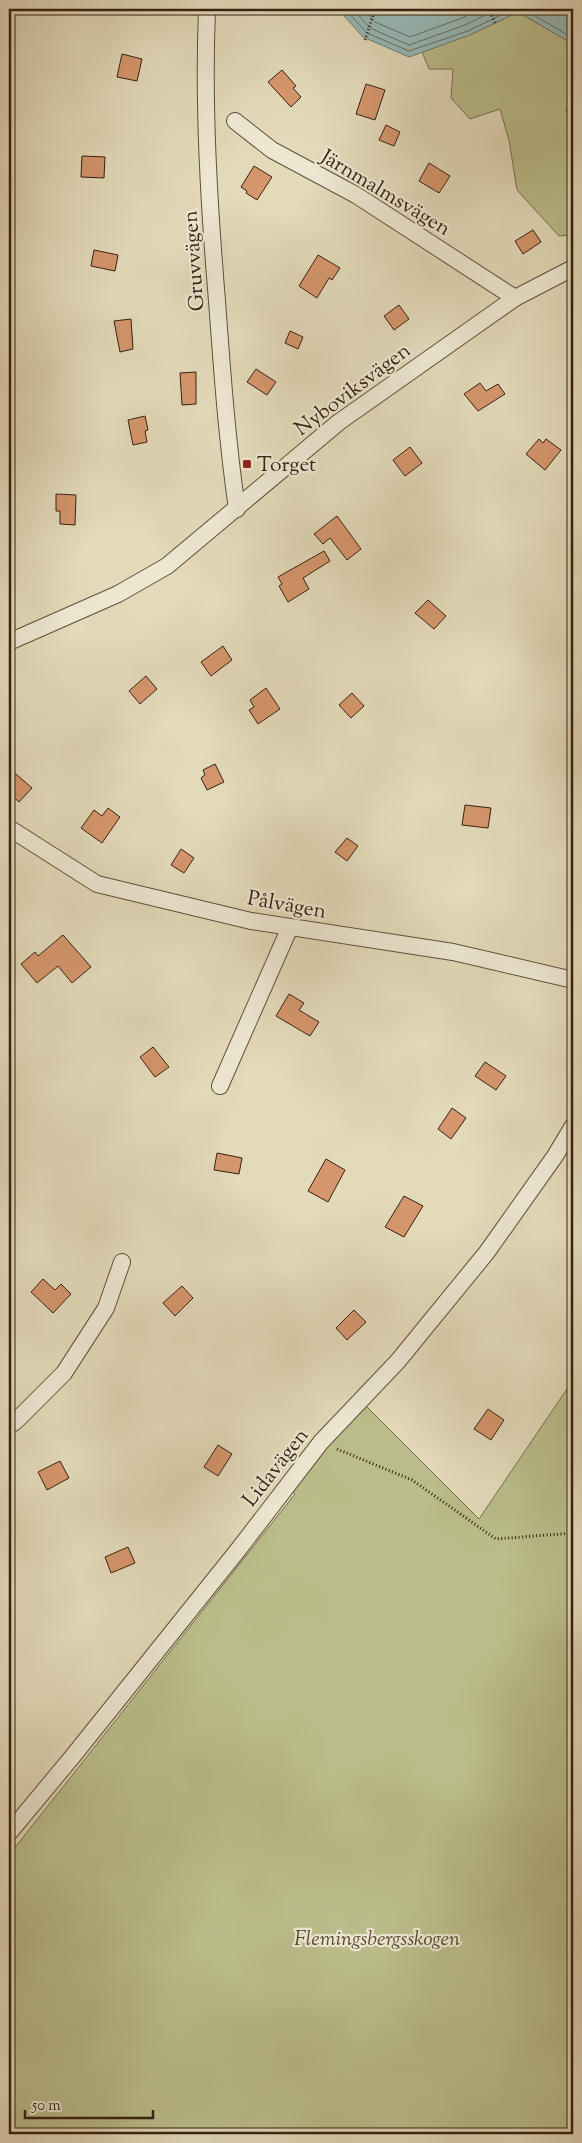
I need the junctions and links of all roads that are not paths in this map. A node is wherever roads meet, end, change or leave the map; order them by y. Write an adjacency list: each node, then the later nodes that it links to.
1 (207, 9): 5 (street, Gruvvägen)
2 (236, 121): 4 (street, Järnmalmsvägen)
3 (573, 268): 4 (street, Nyboviksvägen)
4 (515, 298): 5 (street, Nyboviksvägen)
5 (237, 509): 6 (street, Nyboviksvägen)
6 (9, 642)
7 (9, 828): 8 (street, Pålvägen)
8 (290, 927): 9 (street, Pålvägen); 10 (street)
9 (573, 980)
10 (220, 1086)
11 (573, 1126): 14 (street, Lidavägen)
12 (122, 1262): 13 (street)
13 (9, 1426)
14 (9, 1833)

